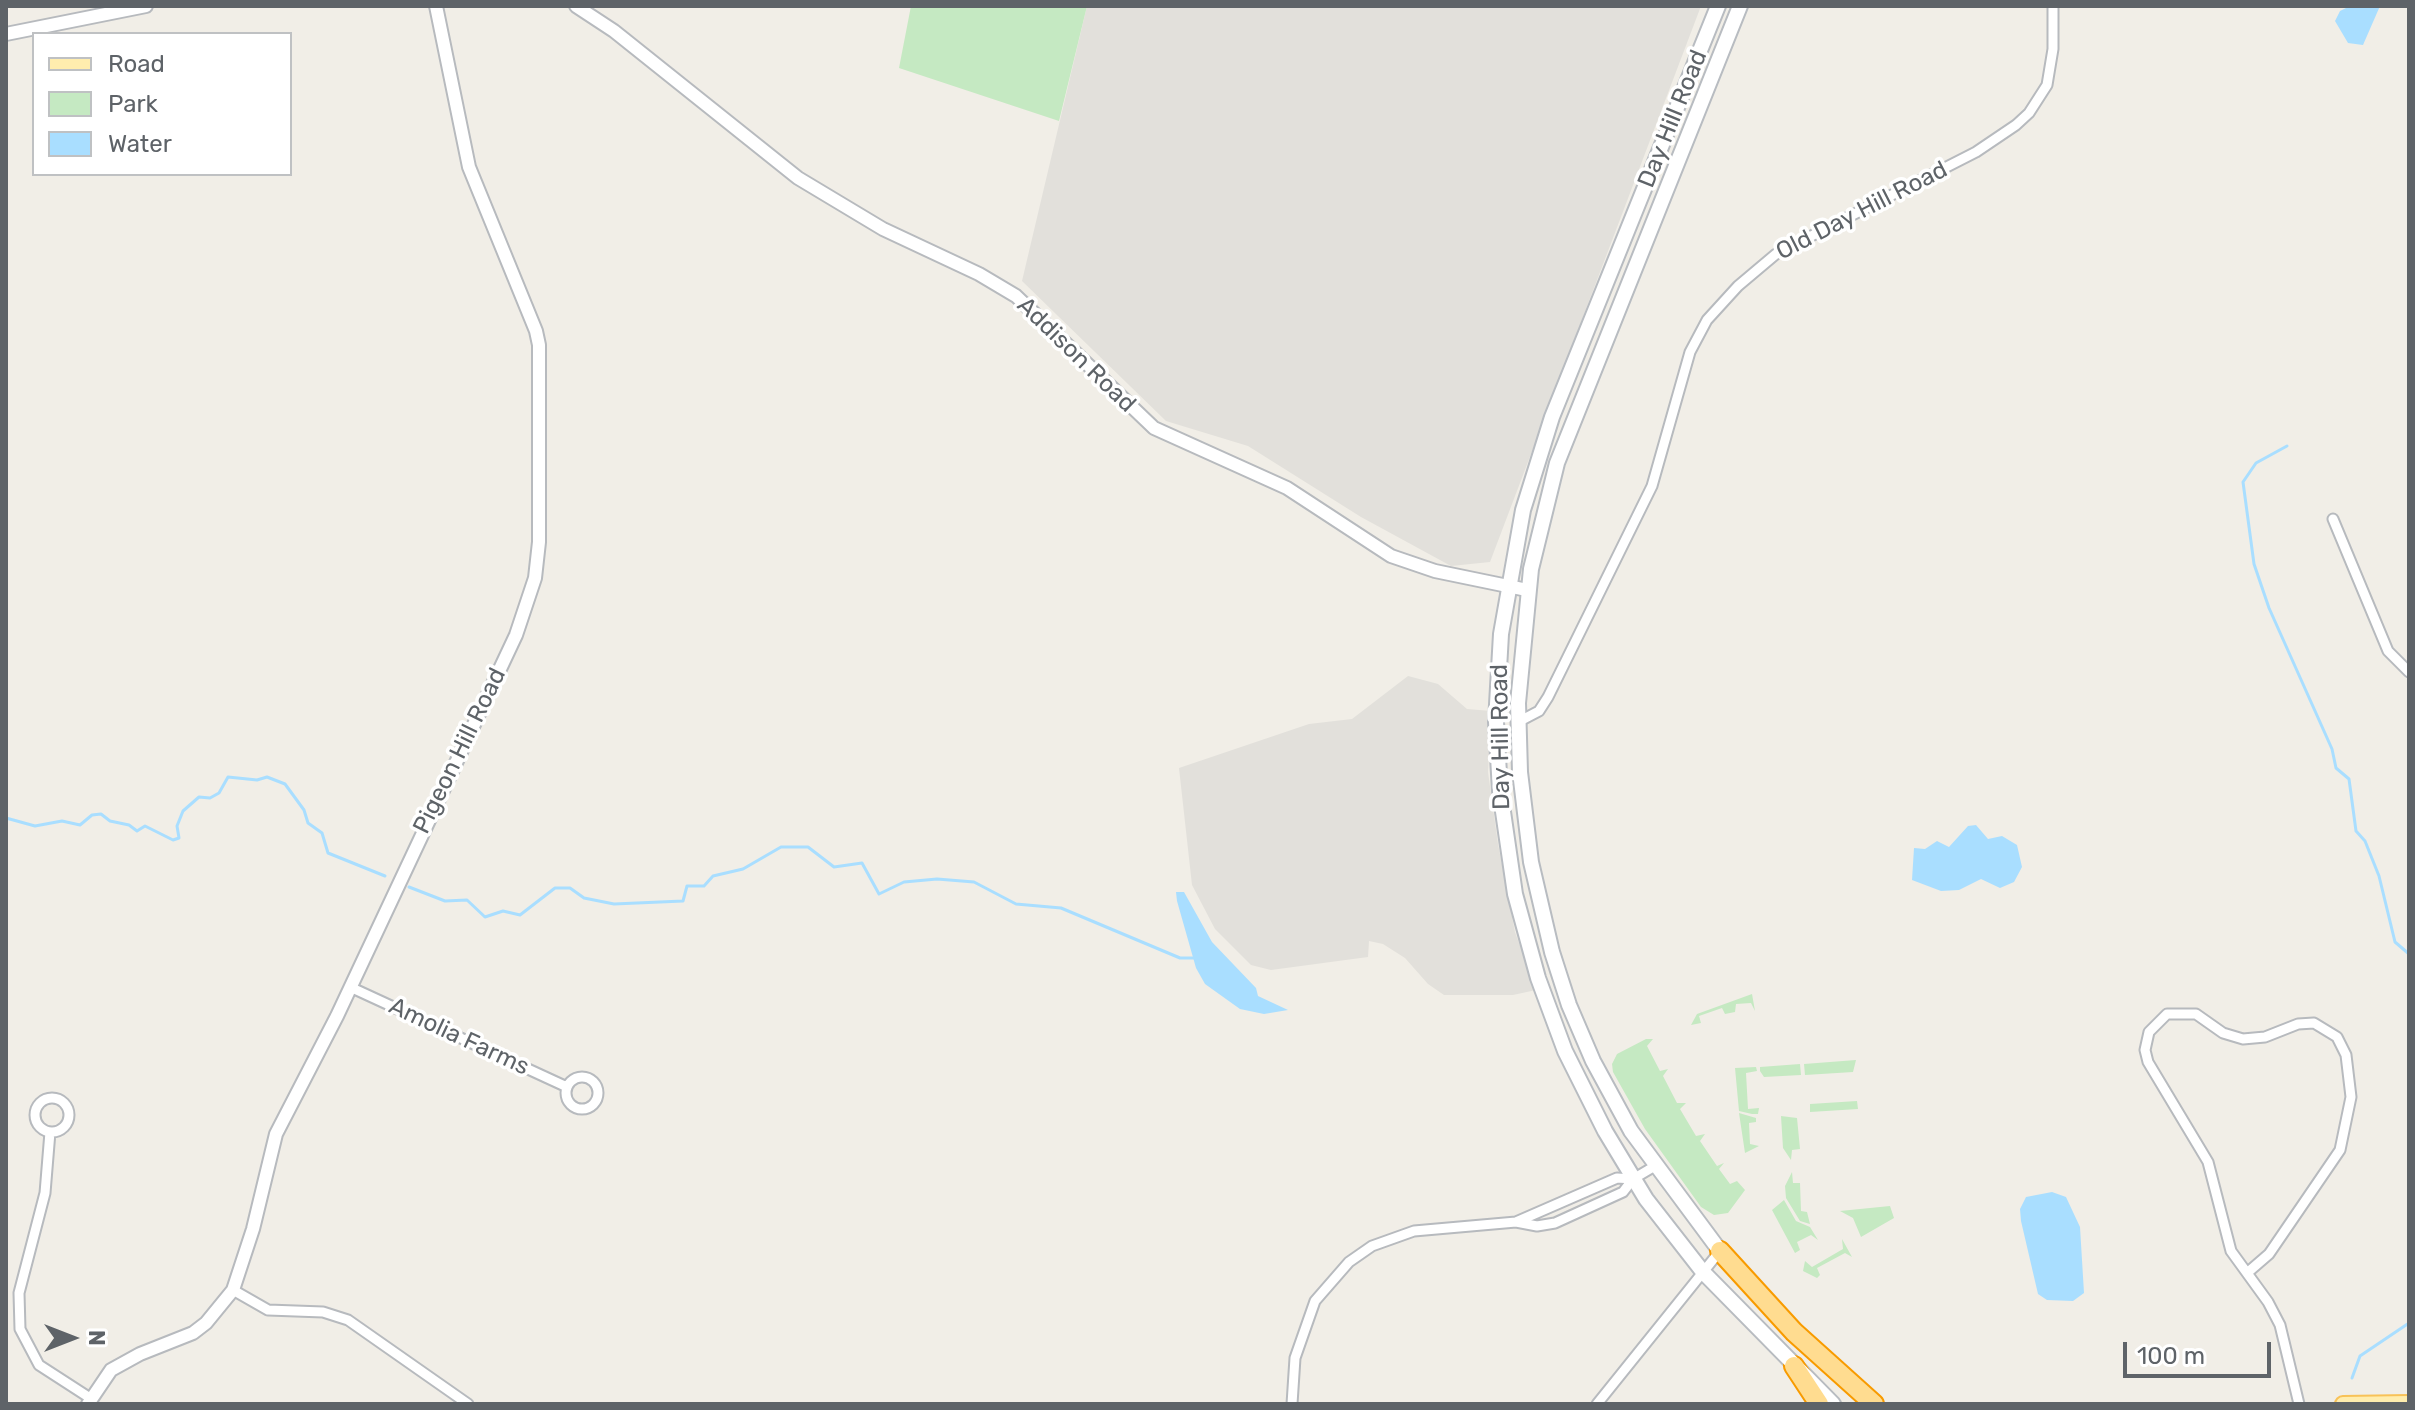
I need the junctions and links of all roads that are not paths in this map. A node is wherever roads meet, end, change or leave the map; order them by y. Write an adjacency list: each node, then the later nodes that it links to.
1 (146, 6): 8 (street)
2 (436, 6): 20 (street, Pigeon Hill Road)
3 (576, 6): 12 (street, Addison Road)
4 (1740, 6): 7 (main road, Day Hill Road)
5 (2053, 6): 15 (street, Old Day Hill Road)
6 (1716, 12): 7 (main road); 9 (main road, Day Hill Road)
7 (1732, 24): 10 (main road, Day Hill Road)
8 (6, 34)
9 (1646, 184): 10 (main road); 12 (main road, Day Hill Road)
10 (1665, 194): 13 (main road, Day Hill Road)
11 (2333, 519): 14 (street)
12 (1507, 587): 13 (street, Addison Road); 17 (main road, Day Hill Road)
13 (1527, 590): 15 (main road, Day Hill Road)
14 (2409, 672)
15 (1518, 722): 16 (main road, Day Hill Road)
16 (1528, 843): 17 (main road); 18 (main road, Day Hill Road)
17 (1506, 846): 19 (main road, Day Hill Road)
18 (1552, 952): 19 (main road); 23 (main road, Day Hill Road)
19 (1532, 961): 24 (main road, Day Hill Road)
20 (350, 987): 21 (street, Amolia Farms); 29 (street, Pigeon Hill Road)
21 (567, 1087)
22 (50, 1132): 31 (street)
23 (1655, 1166): 24 (street); 26 (main road, Day Hill Road)
24 (1633, 1179): 25 (street); 25 (street); 27 (main road, Day Hill Road)
25 (1516, 1222): 34 (street)
26 (1720, 1251): 27 (street); 38 (highway)
27 (1703, 1272): 30 (main road, Day Hill Road); 35 (street)
28 (2247, 1273): 28 (street); 39 (street)
29 (233, 1290): 31 (street, Pigeon Hill Road); 33 (street)
30 (1794, 1366): 36 (highway); 37 (main road, Day Hill Road)
31 (89, 1401)
32 (2409, 1403): 40 (main road)
33 (468, 1404)
34 (1292, 1404)
35 (1597, 1404)
36 (1819, 1404)
37 (1833, 1404)
38 (1874, 1404)
39 (2299, 1404)
40 (2343, 1404)

